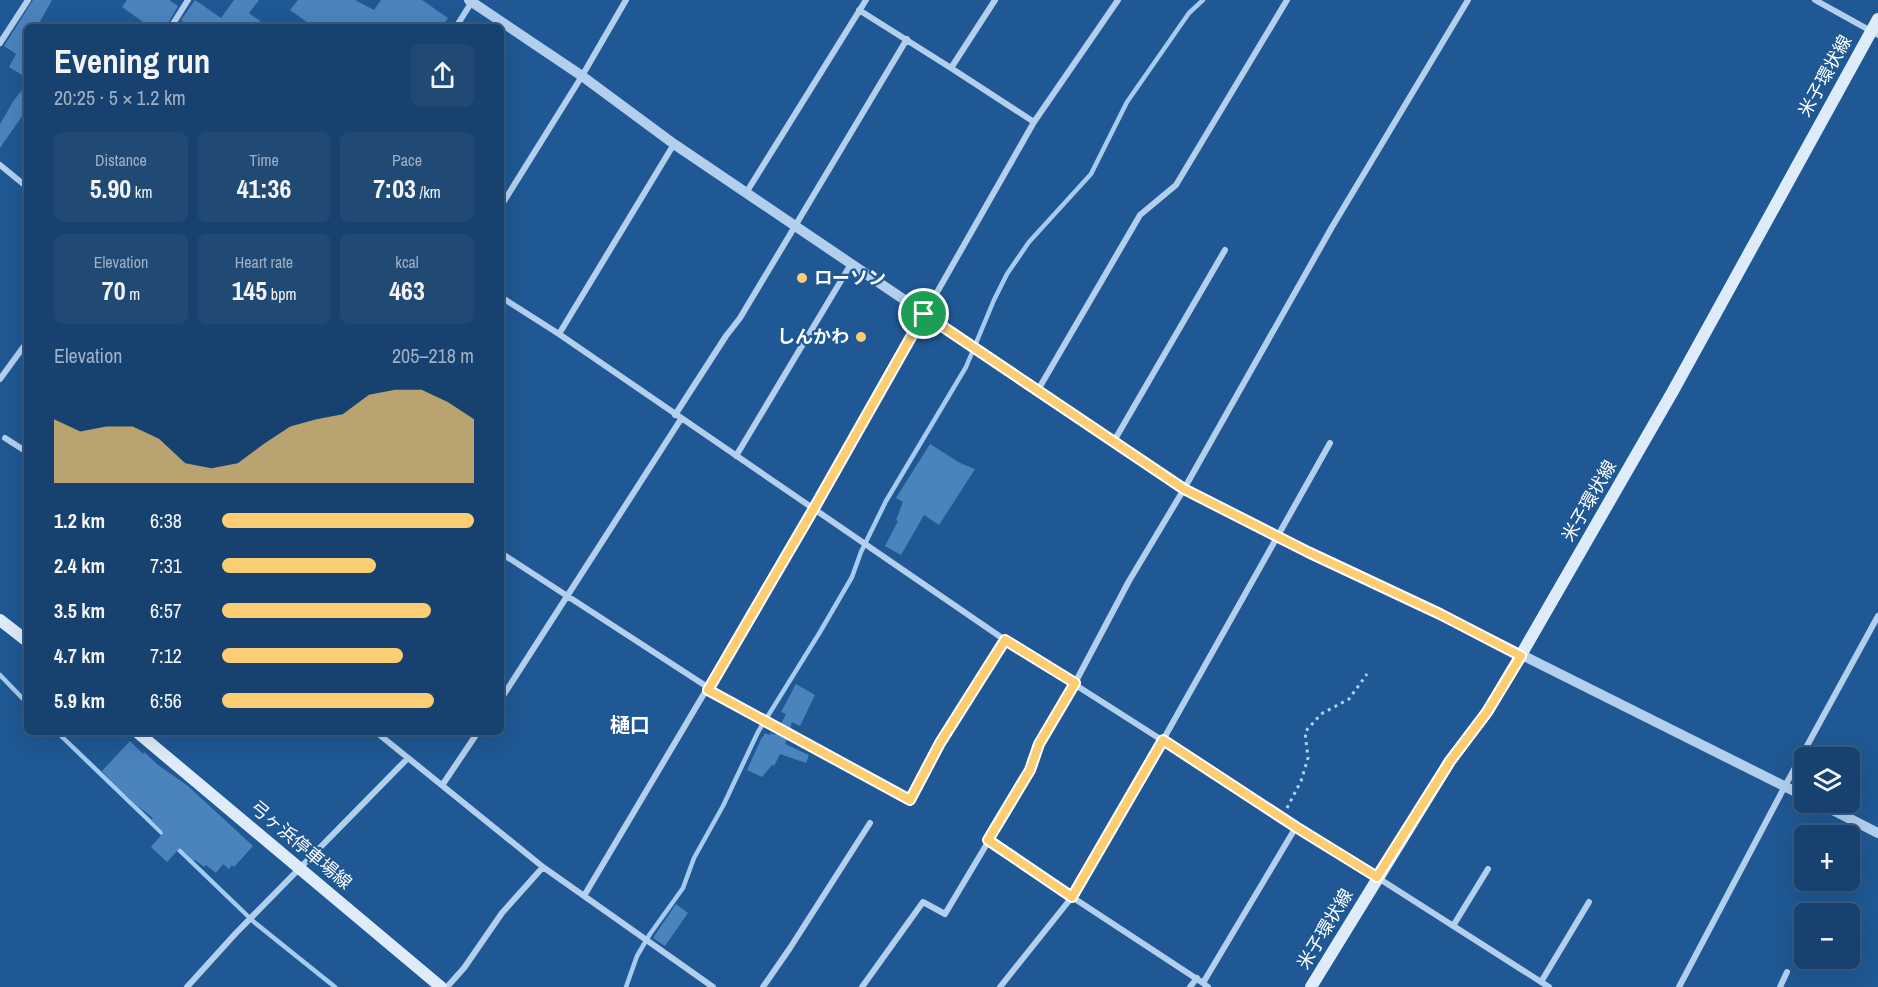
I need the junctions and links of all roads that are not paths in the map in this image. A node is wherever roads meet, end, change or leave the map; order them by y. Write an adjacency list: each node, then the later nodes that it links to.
1 (28, 0): 17 (street)
2 (188, 0): 13 (street)
3 (626, 0): 19 (street)
4 (866, 0): 11 (street)
5 (995, 0): 18 (street)
6 (1118, 0): 20 (street)
7 (1287, 0): 34 (street)
8 (1468, 0): 41 (street)
9 (1815, 0): 15 (street)
10 (472, 1): 14 (street); 19 (street)
11 (859, 10): 16 (street); 24 (street)
12 (1878, 19): 15 (main road, 米子環状線)
13 (173, 24)
14 (458, 24)
15 (1875, 33): 50 (main road, 米子環状線)
16 (907, 39): 18 (street); 26 (street)
17 (0, 43)
18 (951, 68): 20 (street)
19 (582, 76): 21 (street); 25 (street)
20 (1034, 122): 30 (street)
21 (674, 144): 24 (street); 31 (street)
22 (0, 165): 23 (street)
23 (24, 185)
24 (746, 193): 26 (street)
25 (504, 201)
26 (796, 226): 28 (street); 35 (street)
27 (1225, 250): 37 (street)
28 (850, 264): 30 (street); 40 (street)
29 (504, 299): 31 (street)
30 (924, 314): 34 (street); 42 (street)
31 (559, 334): 35 (street)
32 (24, 346): 33 (street)
33 (0, 379)
34 (1038, 390): 37 (street)
35 (678, 417): 40 (street); 45 (street)
36 (5, 438): 39 (street)
37 (1114, 441): 41 (street)
38 (1330, 443): 43 (street)
39 (24, 450)
40 (736, 456): 42 (street)
41 (1184, 489): 43 (street); 51 (street)
42 (813, 510): 49 (street); 52 (street)
43 (1276, 536): 50 (street); 57 (street)
44 (504, 556): 45 (street)
45 (568, 597): 52 (street); 53 (street)
46 (1878, 616): 60 (street)
47 (0, 620): 48 (main road)
48 (24, 639)
49 (1005, 640): 51 (street); 52 (street)
50 (1521, 656): 60 (street); 69 (main road, 米子環状線)
51 (1075, 683): 57 (street); 84 (street)
52 (708, 689): 70 (street)
53 (504, 694)
54 (380, 735): 58 (street)
55 (476, 735): 59 (street)
56 (150, 736): 67 (main road, 弓ヶ浜停車場線)
57 (1163, 740): 64 (street); 71 (street)
58 (408, 758): 59 (street); 67 (street)
59 (443, 784): 66 (street)
60 (1785, 786): 61 (street); 78 (street)
61 (1794, 791)
62 (1838, 813): 65 (street)
63 (870, 823): 83 (street)
64 (1296, 827): 69 (street); 77 (street)
65 (1878, 834)
66 (543, 867): 70 (street); 81 (street)
67 (300, 868): 79 (street); 80 (main road, 弓ヶ浜停車場線)
68 (1488, 869): 73 (street)
69 (1377, 877): 73 (street); 87 (main road, 米子環状線)
70 (584, 896): 82 (street)
71 (1072, 897): 75 (street); 85 (street)
72 (1589, 902): 76 (street)
73 (1453, 926): 76 (street)
74 (1787, 972): 89 (street)
75 (1197, 978): 77 (street); 86 (street)
76 (1541, 982): 88 (street)
77 (1206, 985)
78 (1681, 986)
79 (187, 987)
80 (441, 987)
81 (447, 987)
82 (713, 987)
83 (763, 987)
84 (862, 987)
85 (1000, 987)
86 (1190, 987)
87 (1311, 987)
88 (1549, 987)
89 (1780, 987)

